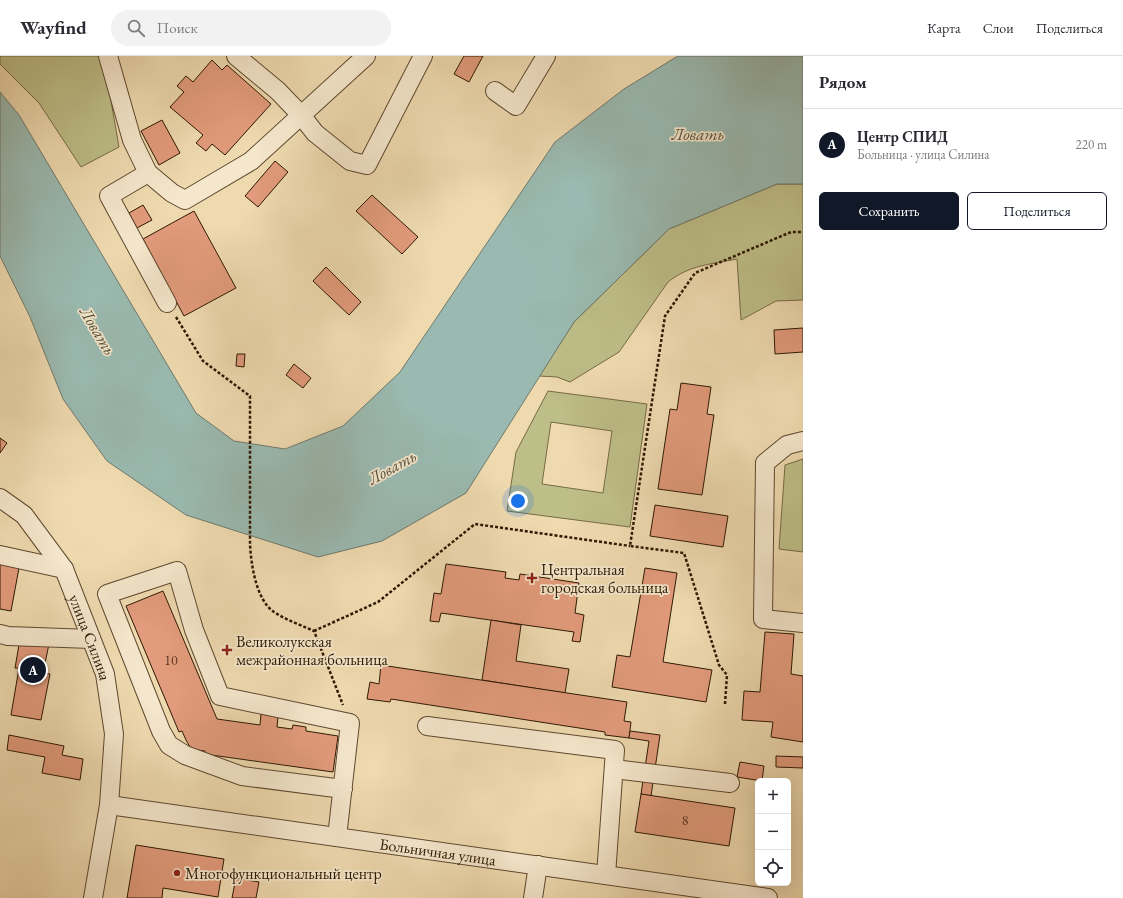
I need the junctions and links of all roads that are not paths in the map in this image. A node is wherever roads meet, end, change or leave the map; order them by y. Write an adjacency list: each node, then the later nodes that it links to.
1 (108, 56): 8 (street)
2 (236, 56): 7 (street)
3 (366, 56): 7 (street)
4 (423, 56): 7 (street)
5 (546, 56): 6 (street)
6 (494, 91)
7 (301, 115): 8 (street)
8 (148, 173): 9 (street)
9 (167, 303)
10 (803, 441): 14 (street)
11 (0, 498): 13 (street, улица Силина)
12 (0, 555): 13 (street)
13 (64, 569): 16 (street, улица Силина)
14 (803, 622)
15 (0, 634): 16 (street)
16 (91, 640): 21 (street, улица Силина)
17 (427, 726): 18 (street)
18 (614, 769): 19 (street); 24 (street)
19 (730, 783)
20 (343, 789): 20 (street); 22 (street)
21 (109, 804): 22 (street, Больничная улица); 25 (street, улица Силина)
22 (337, 837): 23 (street, Больничная улица)
23 (538, 865): 24 (street, Больничная улица); 26 (street)
24 (606, 875): 27 (street, Больничная улица)
25 (93, 898)
26 (533, 898)
27 (768, 898)

